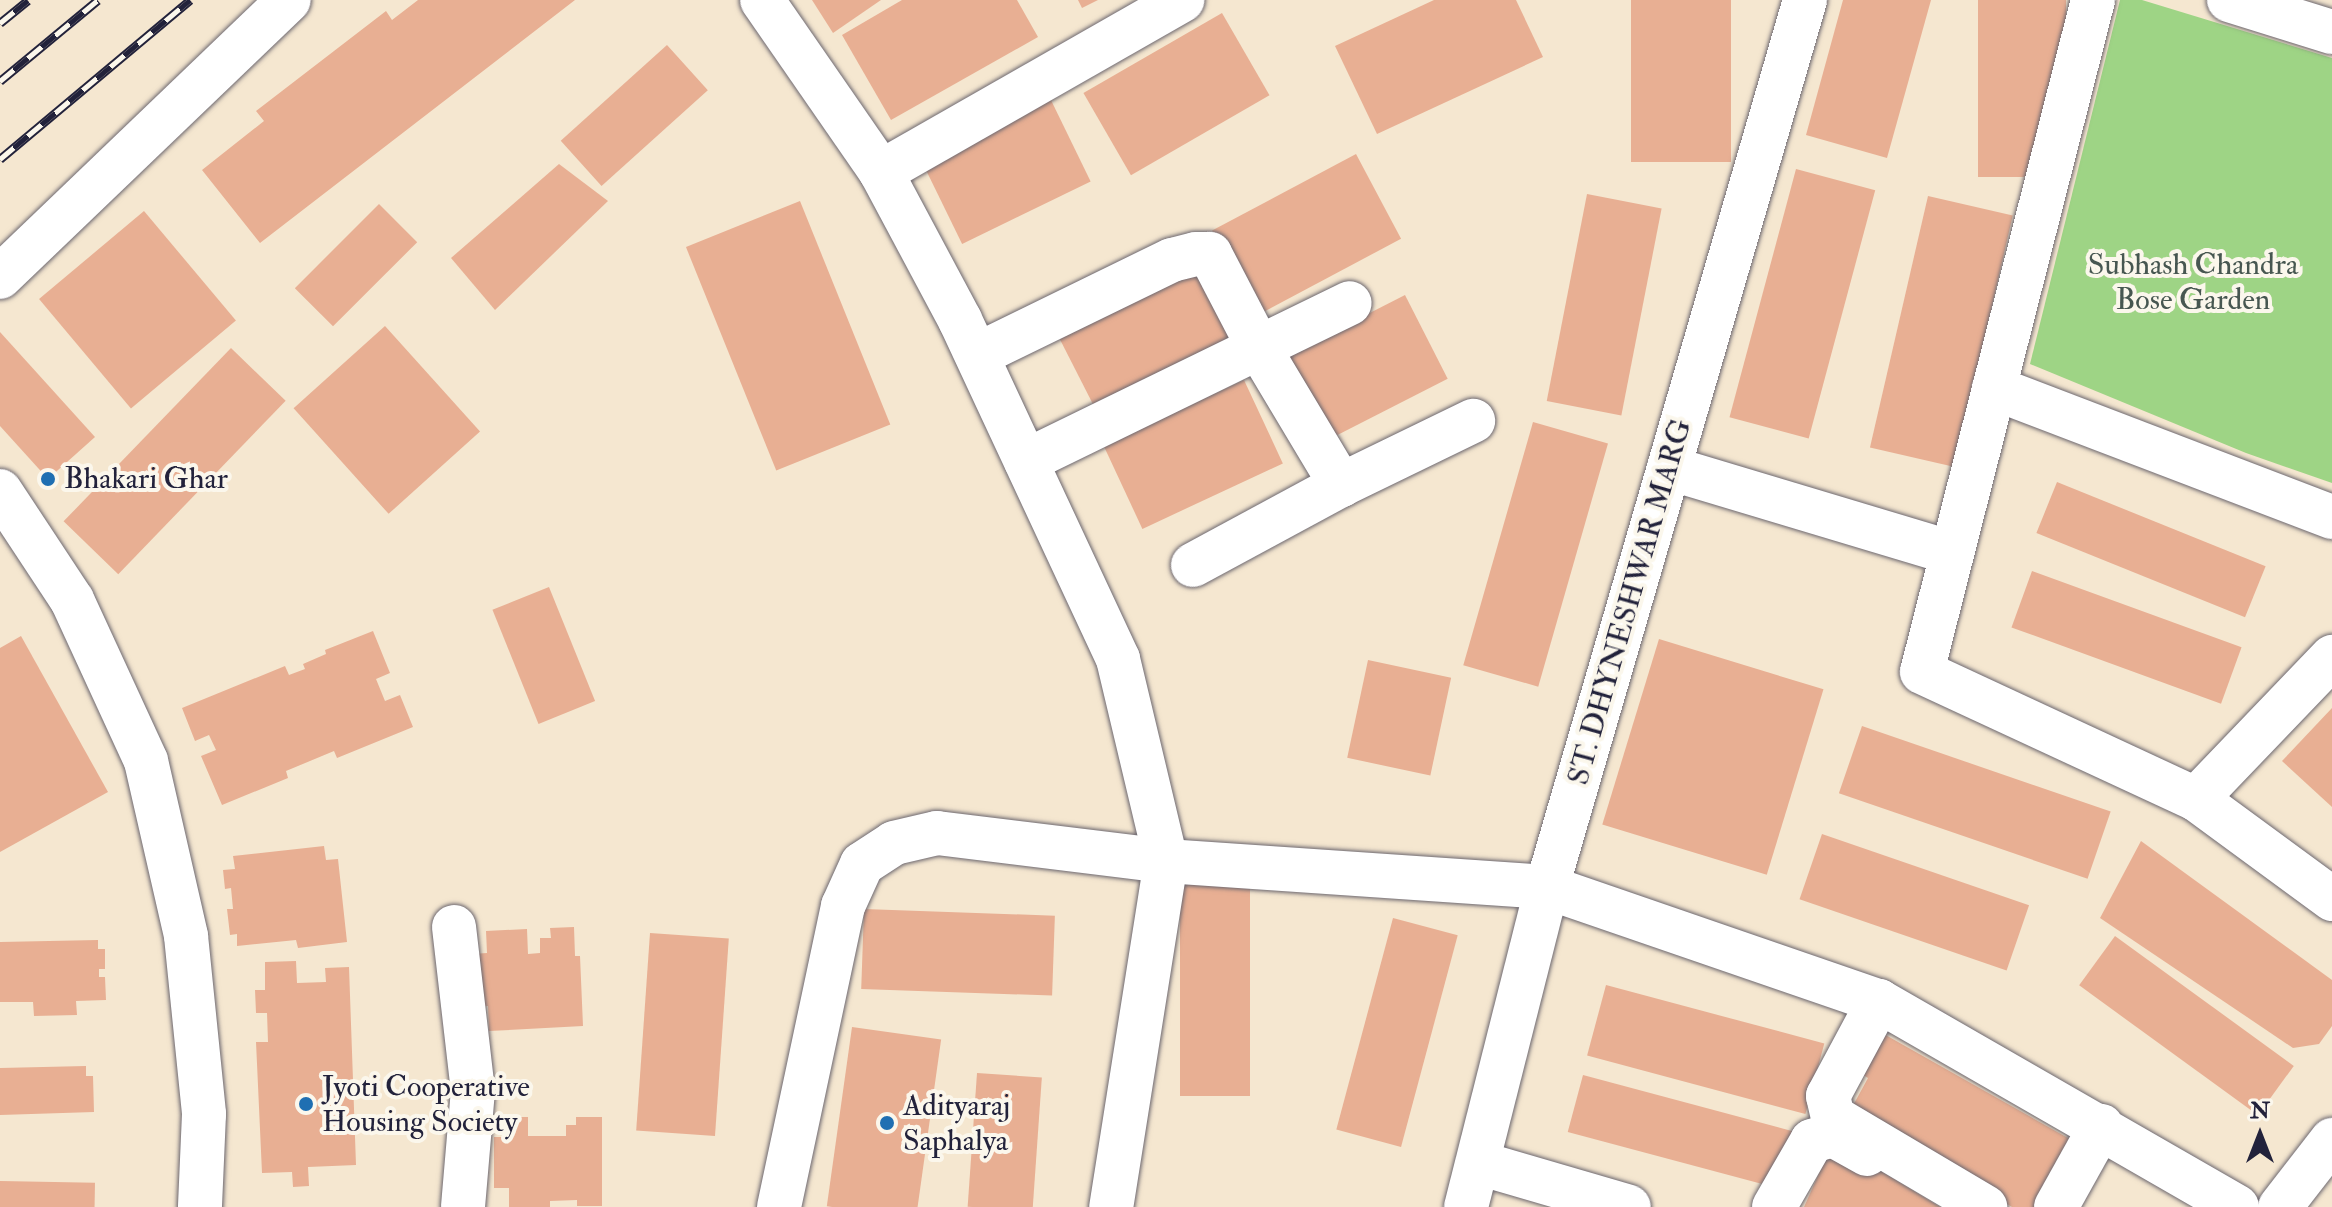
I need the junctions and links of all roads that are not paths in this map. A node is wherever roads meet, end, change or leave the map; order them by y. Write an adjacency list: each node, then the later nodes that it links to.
1 (289, 0): 9 (street)
2 (762, 0): 8 (street)
3 (1182, 0): 8 (street)
4 (1805, 0): 16 (street, ST. DHYNESHWAR MARG)
5 (2093, 0): 13 (street)
6 (2229, 0): 7 (street)
7 (2332, 32)
8 (881, 172): 12 (street)
9 (0, 277)
10 (1350, 303): 11 (street)
11 (1259, 348): 12 (street); 15 (street); 17 (street)
12 (977, 355): 15 (street)
13 (1994, 388): 19 (street); 20 (street)
14 (1473, 421): 17 (street)
15 (1026, 461): 24 (street)
16 (1669, 468): 20 (street); 25 (street, ST. DHYNESHWAR MARG)
17 (1341, 485): 21 (street)
18 (0, 491): 32 (street)
19 (2332, 517)
20 (1952, 553): 23 (street)
21 (1193, 565)
22 (2332, 657): 23 (street)
23 (2196, 799): 26 (street)
24 (1166, 861): 25 (street); 34 (street); 35 (street)
25 (1547, 887): 28 (street); 31 (street, ST. DHYNESHWAR MARG)
26 (2332, 899)
27 (454, 927): 33 (street)
28 (1874, 1010): 29 (street); 40 (street)
29 (2096, 1135): 41 (street); 42 (street)
30 (2332, 1140): 43 (street)
31 (1479, 1163): 36 (street, ST. DHYNESHWAR MARG); 37 (street)
32 (200, 1207)
33 (463, 1207)
34 (779, 1207)
35 (1111, 1207)
36 (1466, 1207)
37 (1629, 1207)
38 (1774, 1207): 39 (street)
39 (1963, 1207)
40 (1985, 1207)
41 (2056, 1207)
42 (2237, 1207)
43 (2280, 1207)

